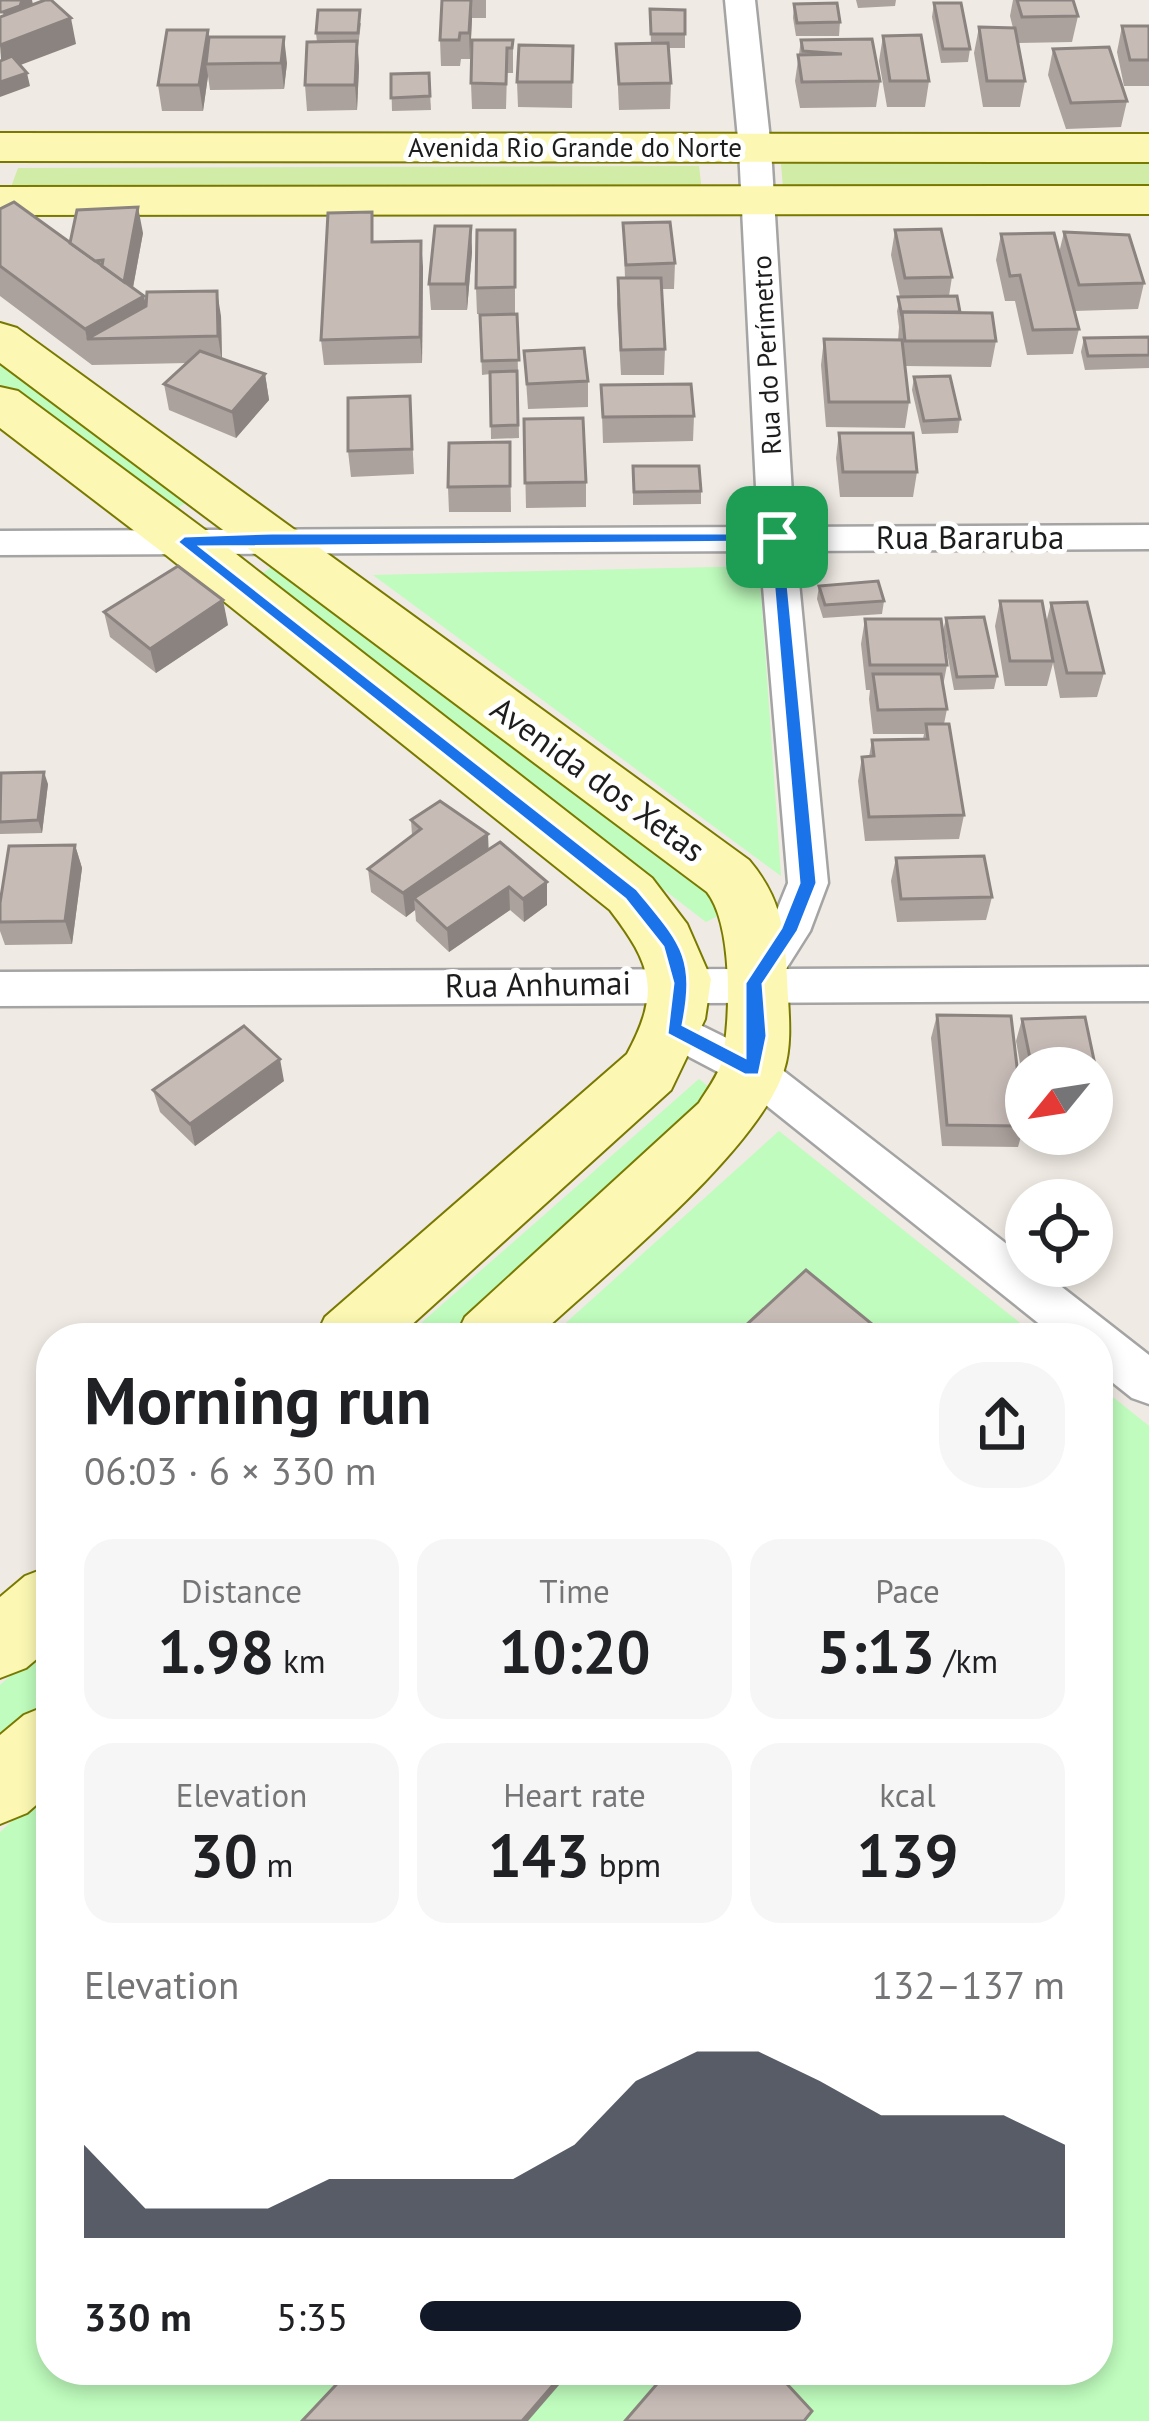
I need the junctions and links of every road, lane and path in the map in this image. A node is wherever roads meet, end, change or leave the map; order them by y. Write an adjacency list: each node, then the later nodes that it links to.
1 (740, 0): 4 (street, Rua do Perímetro)
2 (0, 147): 4 (street, Avenida Rio Grande do Norte)
3 (1149, 148): 4 (street, Avenida Rio Grande do Norte)
4 (755, 149): 5 (street, Rua do Perímetro)
5 (758, 200): 6 (street, Avenida Rio Grande do Norte); 7 (street, Avenida Rio Grande do Norte); 10 (street, Rua do Perímetro)
6 (1149, 200)
7 (0, 201)
8 (0, 339): 12 (street, Avenida dos Xetas)
9 (0, 404): 13 (street, Avenida dos Xetas)
10 (777, 537): 11 (street, Rua Bararuba); 12 (street, Rua Bararuba); 15 (street, Rua do Perímetro)
11 (1149, 537)
12 (272, 538): 13 (street, Rua Bararuba); 15 (street, Avenida dos Xetas)
13 (184, 542): 14 (street, Rua Bararuba); 18 (street, Avenida dos Xetas)
14 (0, 543)
15 (754, 983): 16 (street, Rua Anhumai); 18 (street, Rua Anhumai); 19 (street, Avenida dos Xetas)
16 (1149, 983)
17 (0, 989): 18 (street, Rua Anhumai)
18 (678, 1006): 19 (street); 20 (street)
19 (752, 1070): 21 (street, Avenida dos Xetas); 22 (street)
20 (366, 1323)
21 (505, 1323)
22 (1073, 1323)
23 (1113, 1354): 24 (street)
24 (1149, 1383)
25 (0, 1594): 26 (street)
26 (36, 1596)
27 (36, 1611): 28 (street)
28 (0, 1643)
29 (36, 1754): 30 (street)
30 (0, 1786)

